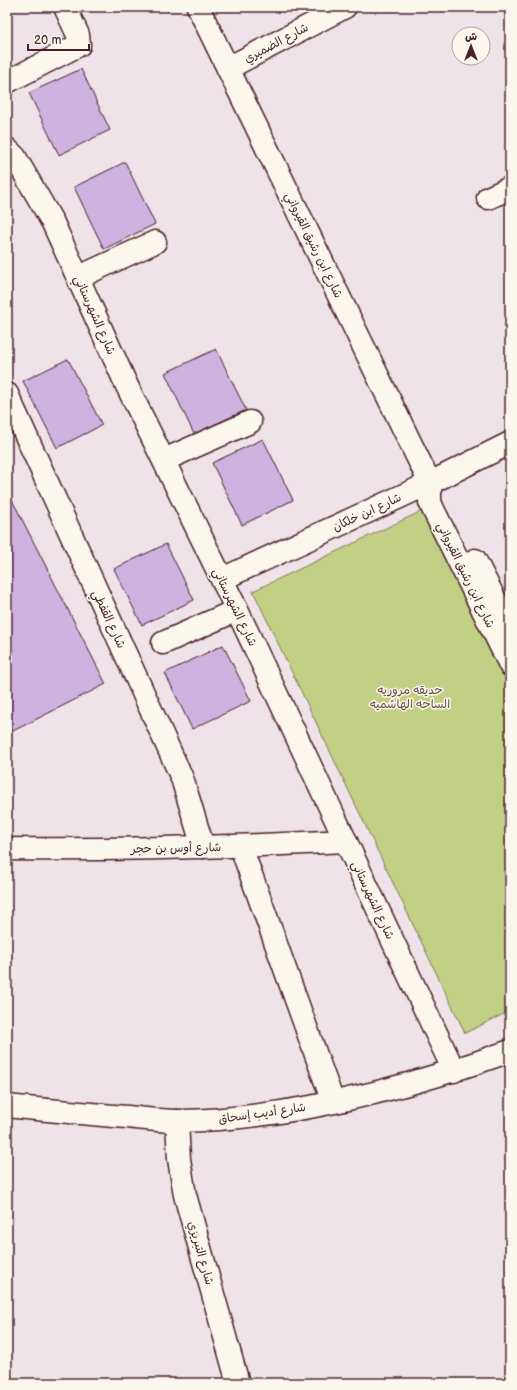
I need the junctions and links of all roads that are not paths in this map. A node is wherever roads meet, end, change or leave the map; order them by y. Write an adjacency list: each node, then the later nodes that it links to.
1 (65, 7): 5 (street)
2 (198, 7): 4 (street, شارع ابن رشيق القيرواني)
3 (346, 7): 4 (street, شارع الضميري)
4 (228, 68): 15 (street, شارع ابن رشيق القيرواني)
5 (7, 82)
6 (7, 149): 10 (street, شارع الشهرستاني)
7 (510, 188): 8 (street)
8 (488, 198)
9 (155, 242): 10 (street)
10 (79, 277): 14 (street, شارع الشهرستاني)
11 (7, 394): 22 (street, شارع القفطي)
12 (250, 422): 14 (street)
13 (510, 443): 15 (street, شارع ابن خلكان)
14 (164, 460): 16 (street, شارع الشهرستاني)
15 (430, 483): 16 (street, شارع ابن خلكان); 18 (street, شارع ابن رشيق القيرواني); 20 (street, شارع ابن رشيق القيرواني)
16 (222, 579): 17 (street, شارع الشهرستاني)
17 (237, 610): 19 (street); 21 (street, شارع الشهرستاني)
18 (510, 629)
19 (163, 643)
20 (510, 665)
21 (346, 841): 23 (street, شارع أوس بن حجر); 26 (street, شارع الشهرستاني)
22 (203, 847): 23 (street, شارع أوس بن حجر); 24 (street, شارع أوس بن حجر)
23 (241, 847): 27 (street)
24 (7, 849)
25 (510, 1050): 26 (street, شارع أديب إسحاق)
26 (454, 1071): 27 (street, شارع أديب إسحاق)
27 (333, 1102): 29 (street, شارع أديب إسحاق)
28 (7, 1106): 29 (street, شارع أديب إسحاق)
29 (177, 1121): 30 (street, شارع التبريزي)
30 (238, 1383)

